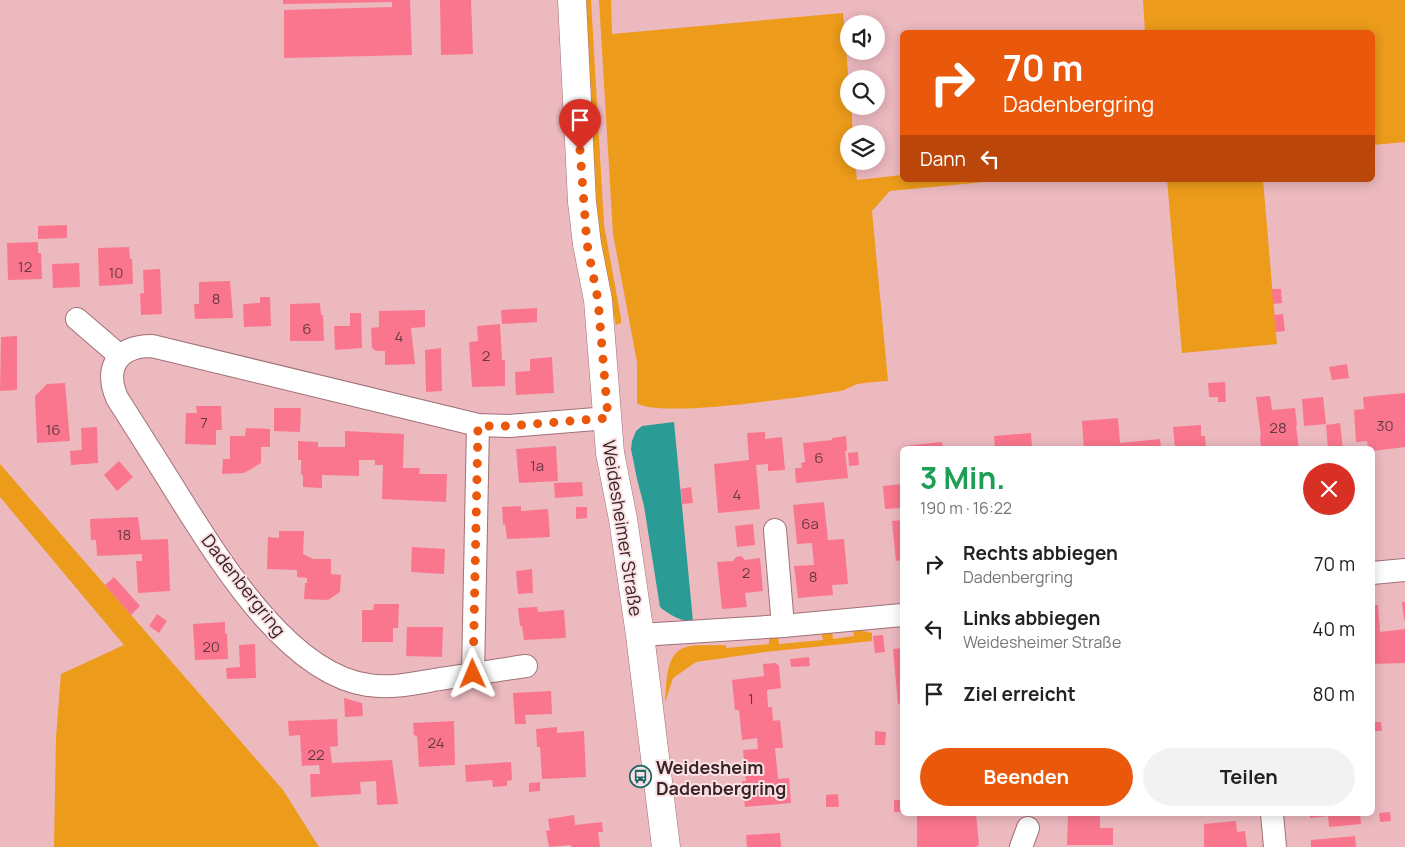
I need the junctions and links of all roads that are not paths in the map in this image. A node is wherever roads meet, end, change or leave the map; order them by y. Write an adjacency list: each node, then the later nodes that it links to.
1 (572, 0): 4 (street, Weidesheimer Straße)
2 (77, 319): 3 (street)
3 (120, 356): 5 (street); 13 (street, Dadenbergring)
4 (608, 418): 5 (street); 11 (street, Weidesheimer Straße)
5 (478, 426): 13 (street)
6 (775, 530): 10 (street)
7 (1405, 570): 8 (street)
8 (1375, 573)
9 (900, 615): 10 (street)
10 (783, 626): 11 (street)
11 (640, 635): 15 (street, Weidesheimer Straße)
12 (526, 666): 13 (street, Dadenbergring)
13 (473, 674)
14 (1272, 816): 16 (street)
15 (666, 847)
16 (1275, 847)

